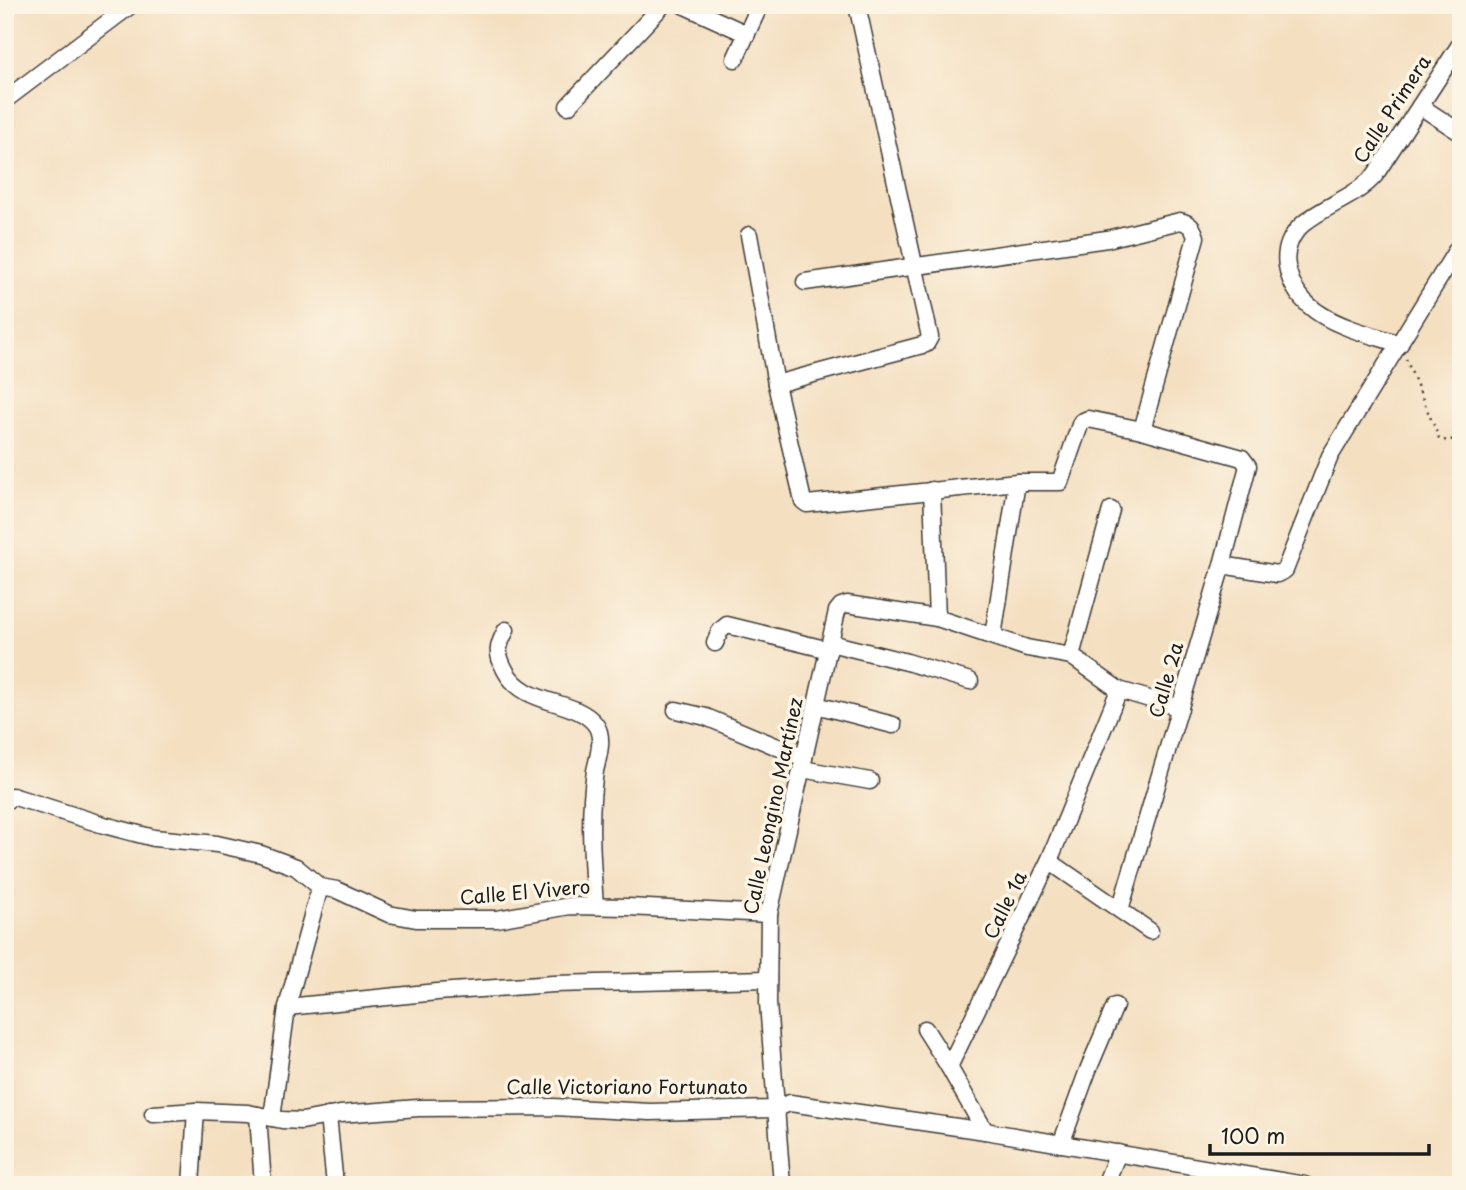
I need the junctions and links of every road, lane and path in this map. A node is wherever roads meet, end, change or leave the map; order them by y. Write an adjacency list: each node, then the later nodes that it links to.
1 (131, 5): 9 (street)
2 (663, 5): 10 (street)
3 (683, 5): 6 (street)
4 (760, 5): 6 (street)
5 (857, 5): 15 (street)
6 (747, 34): 8 (street)
7 (1461, 43): 11 (street, Calle Primera)
8 (735, 59)
9 (5, 100)
10 (568, 106)
11 (1420, 106): 12 (street); 17 (street, Calle Primera)
12 (1461, 133)
13 (749, 235): 18 (street)
14 (1461, 243): 17 (street)
15 (914, 266): 16 (street); 18 (street); 19 (street)
16 (805, 282)
17 (1400, 344): 20 (path); 24 (street)
18 (776, 384): 22 (street)
19 (1143, 430): 21 (street); 24 (street, Calle 2a)
20 (1461, 437)
21 (1017, 482): 22 (street); 27 (street)
22 (932, 490): 25 (street)
23 (1111, 510): 30 (street)
24 (1222, 565): 34 (street, Calle 2a)
25 (937, 618): 27 (street); 29 (street, Calle Leongino Martínez)
26 (506, 630): 42 (street)
27 (993, 636): 30 (street)
28 (715, 643): 29 (street)
29 (829, 647): 31 (street); 33 (street, Calle Leongino Martínez)
30 (1071, 656): 32 (street)
31 (970, 681)
32 (1119, 690): 34 (street); 40 (street, Calle 1a)
33 (816, 705): 36 (street); 37 (street, Calle Leongino Martínez)
34 (1180, 708): 43 (street, Calle 2a)
35 (676, 710): 37 (street)
36 (893, 726)
37 (803, 764): 38 (street); 44 (street, Calle Leongino Martínez)
38 (870, 781)
39 (9, 799): 41 (street, Calle El Vivero)
40 (1049, 861): 43 (street); 50 (street, Calle 1a)
41 (320, 887): 42 (street, Calle El Vivero); 48 (street)
42 (595, 906): 44 (street, Calle El Vivero)
43 (1120, 910): 45 (street)
44 (769, 914): 46 (street, Calle Leongino Martínez)
45 (1150, 931)
46 (768, 979): 48 (street); 51 (street, Calle Leongino Martínez)
47 (1115, 1006): 57 (street)
48 (287, 1007): 55 (street)
49 (925, 1028): 50 (street)
50 (949, 1067): 56 (street)
51 (774, 1109): 54 (street, Calle Victoriano Fortunato); 56 (street, Calle Victoriano Fortunato); 62 (street, Calle Leongino Martínez)
52 (196, 1111): 53 (street, Calle Victoriano Fortunato); 55 (street, Calle Victoriano Fortunato); 59 (street)
53 (153, 1114)
54 (328, 1116): 55 (street, Calle Victoriano Fortunato); 61 (street)
55 (265, 1117): 60 (street)
56 (985, 1130): 57 (street, Calle Victoriano Fortunato)
57 (1061, 1143): 58 (street, Calle Victoriano Fortunato)
58 (1118, 1153): 63 (street); 64 (street, Calle Victoriano Fortunato)
59 (191, 1185)
60 (263, 1185)
61 (335, 1185)
62 (782, 1185)
63 (1105, 1185)
64 (1305, 1185)

